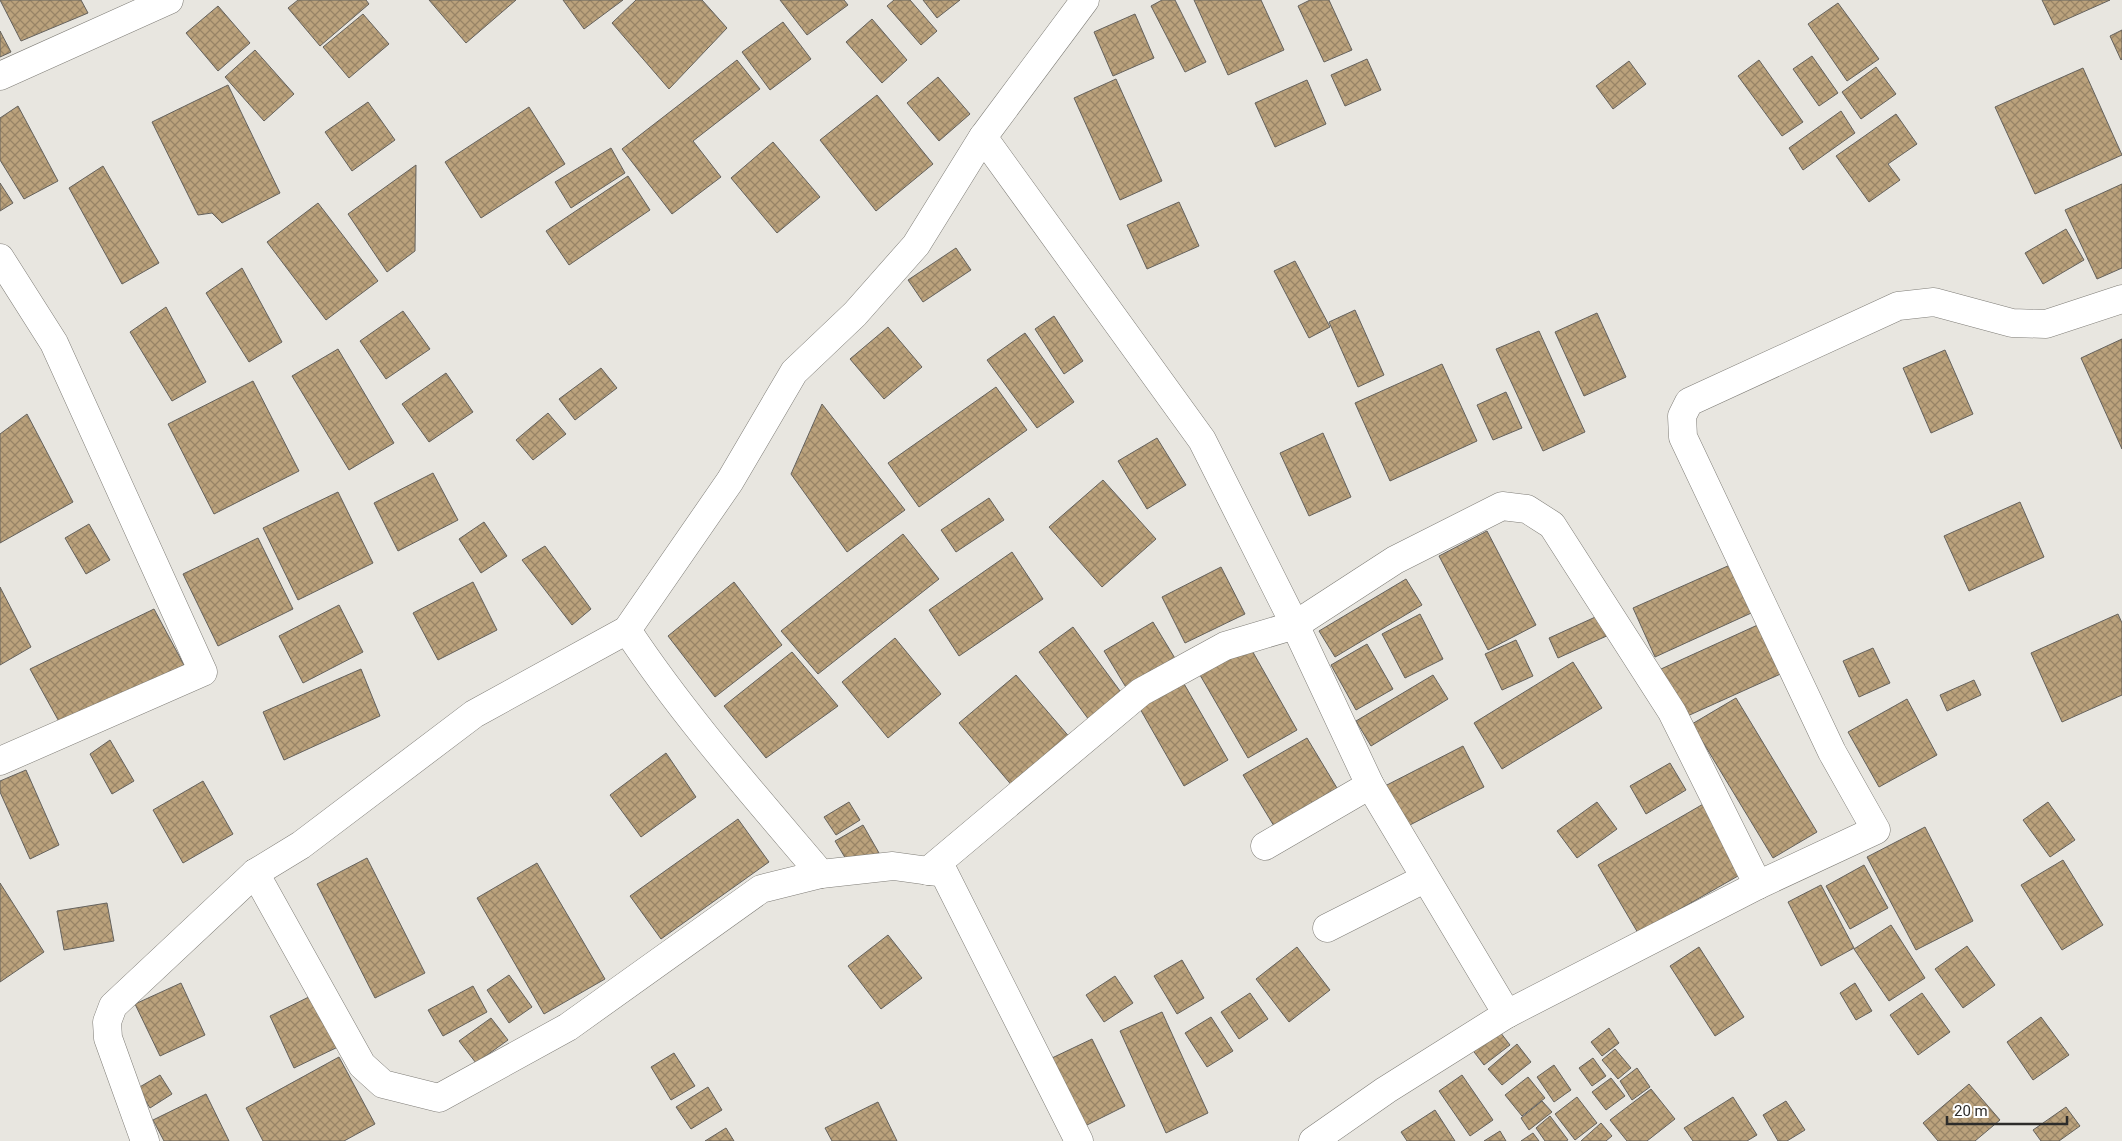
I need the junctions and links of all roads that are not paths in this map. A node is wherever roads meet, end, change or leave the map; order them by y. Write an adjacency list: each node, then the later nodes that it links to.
1 (169, 0): 3 (street)
2 (1085, 0): 4 (street)
3 (0, 76)
4 (983, 137): 7 (street); 8 (street)
5 (0, 258): 9 (street)
6 (2122, 299): 16 (street)
7 (1295, 625): 10 (street); 12 (street); 16 (street)
8 (627, 630): 13 (street); 14 (street)
9 (0, 761)
10 (1370, 785): 11 (street); 15 (street)
11 (1265, 846)
12 (928, 871): 14 (street); 20 (street)
13 (256, 873): 14 (street); 19 (street)
14 (820, 874)
15 (1424, 879): 17 (street); 18 (street)
16 (1758, 885): 18 (street)
17 (1327, 928)
18 (1507, 1014): 21 (street)
19 (145, 1141)
20 (1080, 1141)
21 (1312, 1141)

